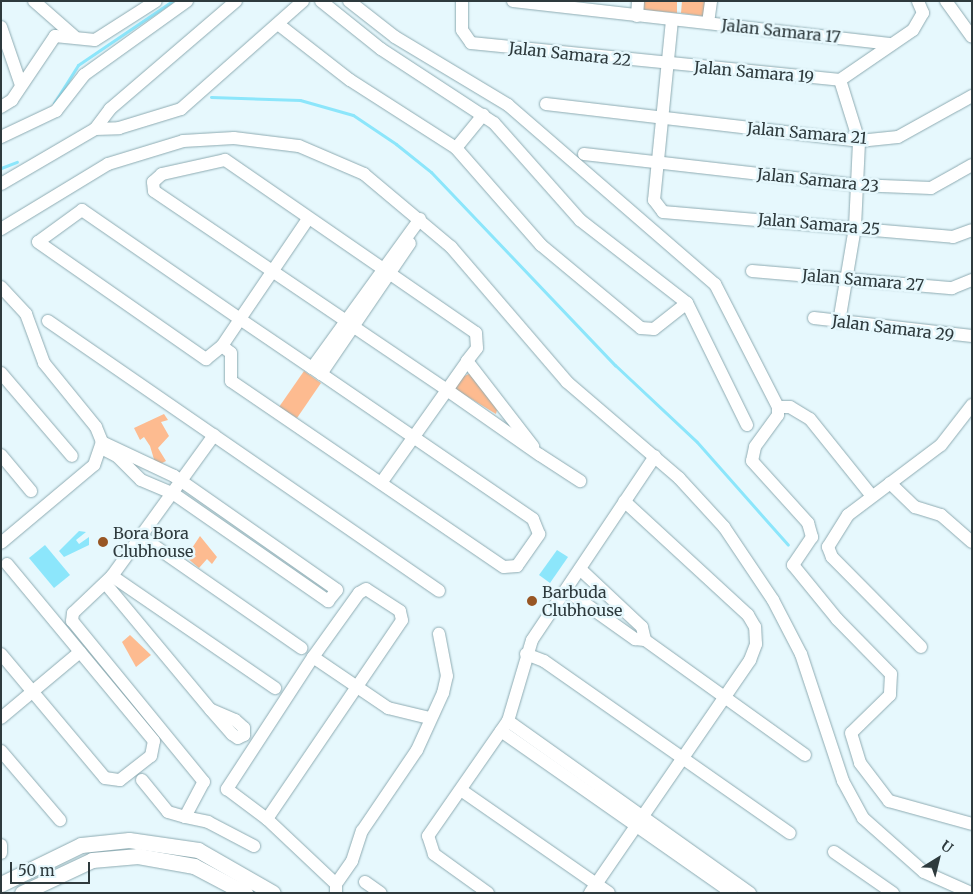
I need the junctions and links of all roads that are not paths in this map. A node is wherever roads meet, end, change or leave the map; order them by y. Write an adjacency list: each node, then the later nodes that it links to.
1 (34, 1): 19 (street)
2 (187, 1): 31 (street)
3 (236, 1): 30 (street)
4 (303, 1): 17 (street)
5 (321, 1): 28 (street)
6 (349, 1): 63 (street)
7 (462, 1): 22 (street, Jalan Samara 22)
8 (513, 1): 14 (street, Jalan Samara 17)
9 (638, 1): 14 (street)
10 (711, 1): 16 (street)
11 (918, 1): 21 (street)
12 (946, 1): 20 (street)
13 (153, 2): 19 (street)
14 (637, 16): 15 (street, Jalan Samara 17)
15 (672, 20): 16 (street, Jalan Samara 17); 22 (street)
16 (708, 23): 21 (street, Jalan Samara 17)
17 (278, 24): 30 (street); 33 (street)
18 (1, 27): 24 (street)
19 (74, 37): 24 (street)
20 (972, 37)
21 (890, 44): 23 (street)
22 (668, 64): 23 (street, Jalan Samara 19); 29 (street)
23 (840, 80): 32 (street)
24 (21, 85): 27 (street)
25 (972, 96): 32 (street, Jalan Samara 21)
26 (546, 104): 29 (street, Jalan Samara 21)
27 (1, 106)
28 (483, 115): 33 (street); 50 (street)
29 (663, 118): 32 (street, Jalan Samara 21); 35 (street)
30 (95, 129): 37 (street)
31 (1, 137)
32 (859, 141): 38 (street)
33 (456, 148): 50 (street)
34 (584, 154): 35 (street)
35 (659, 162): 38 (street, Jalan Samara 23); 41 (street, Jalan Samara 25)
36 (972, 165): 38 (street, Jalan Samara 23)
37 (1, 184)
38 (857, 185): 41 (street)
39 (308, 219): 45 (street); 45 (street); 46 (street)
40 (422, 221): 42 (street); 46 (street); 71 (street)
41 (855, 227): 43 (street, Jalan Samara 25); 47 (street)
42 (1, 228)
43 (972, 230)
44 (752, 270): 47 (street, Jalan Samara 27)
45 (272, 272): 51 (street); 55 (street)
46 (387, 272): 55 (street); 58 (street)
47 (849, 278): 48 (street, Jalan Samara 27); 54 (street)
48 (972, 280)
49 (1, 287): 67 (street)
50 (687, 303): 64 (street)
51 (240, 318): 57 (street); 57 (street); 59 (street)
52 (814, 318): 54 (street, Jalan Samara 29)
53 (48, 321): 65 (street)
54 (838, 322): 56 (street, Jalan Samara 29)
55 (350, 324): 59 (street); 61 (street)
56 (972, 336)
57 (222, 346): 77 (street)
58 (467, 361): 61 (street); 69 (street)
59 (317, 371): 66 (street)
60 (2, 375): 70 (street)
61 (446, 390): 66 (street); 69 (street)
62 (972, 405): 76 (street)
63 (778, 407): 80 (street); 82 (street)
64 (747, 425)
65 (214, 435): 75 (street); 91 (street)
66 (414, 437): 77 (street); 77 (street)
67 (101, 445): 72 (street); 73 (street); 86 (street)
68 (1, 455): 78 (street)
69 (540, 455): 74 (street)
70 (72, 456)
71 (654, 456): 81 (street); 129 (street)
72 (134, 458): 73 (street); 75 (street)
73 (126, 469): 79 (street)
74 (580, 481)
75 (182, 482): 79 (street); 79 (street)
76 (890, 483): 80 (street); 85 (street)
77 (381, 484)
78 (31, 491)
79 (174, 494): 83 (street)
80 (872, 496): 84 (street)
81 (624, 501): 88 (street); 103 (street)
82 (812, 537): 84 (street); 117 (street)
83 (143, 538): 89 (street); 95 (street)
84 (829, 542): 94 (street)
85 (972, 542)
86 (1, 543)
87 (7, 564): 96 (street)
88 (580, 569): 90 (street); 93 (street)
89 (109, 580): 100 (street); 104 (street); 113 (street)
90 (566, 590): 93 (street); 98 (street)
91 (439, 591)
92 (439, 634): 106 (street)
93 (646, 640): 103 (street)
94 (921, 647)
95 (301, 648)
96 (80, 652): 102 (street); 102 (street)
97 (1, 654): 102 (street)
98 (526, 654): 107 (street); 110 (street)
99 (314, 657): 101 (street); 101 (street); 114 (street)
100 (275, 688)
101 (358, 688): 106 (street); 114 (street)
102 (33, 692): 105 (street)
103 (724, 698): 109 (street); 110 (street)
104 (212, 710)
105 (1, 718)
106 (429, 718): 126 (street)
107 (504, 726): 112 (street); 116 (street)
108 (1, 751): 115 (street)
109 (805, 755)
110 (683, 757): 116 (street); 118 (street)
111 (142, 780): 113 (street)
112 (461, 790): 127 (street); 134 (street)
113 (185, 817): 120 (street)
114 (268, 819): 126 (street)
115 (60, 820)
116 (639, 821): 127 (street); 128 (street); 136 (street)
117 (972, 824)
118 (790, 832)
119 (1, 844): 122 (street)
120 (254, 846)
121 (834, 852): 137 (street)
122 (1, 853)
123 (365, 882): 133 (street)
124 (1, 884): 132 (main road)
125 (226, 888): 130 (main road); 131 (main road)
126 (336, 888)
127 (593, 888): 135 (street)
128 (750, 892)
129 (963, 892)
130 (22, 893)
131 (245, 893)
132 (273, 893)
133 (380, 893)
134 (488, 893)
135 (609, 893)
136 (732, 893)
137 (893, 893)

